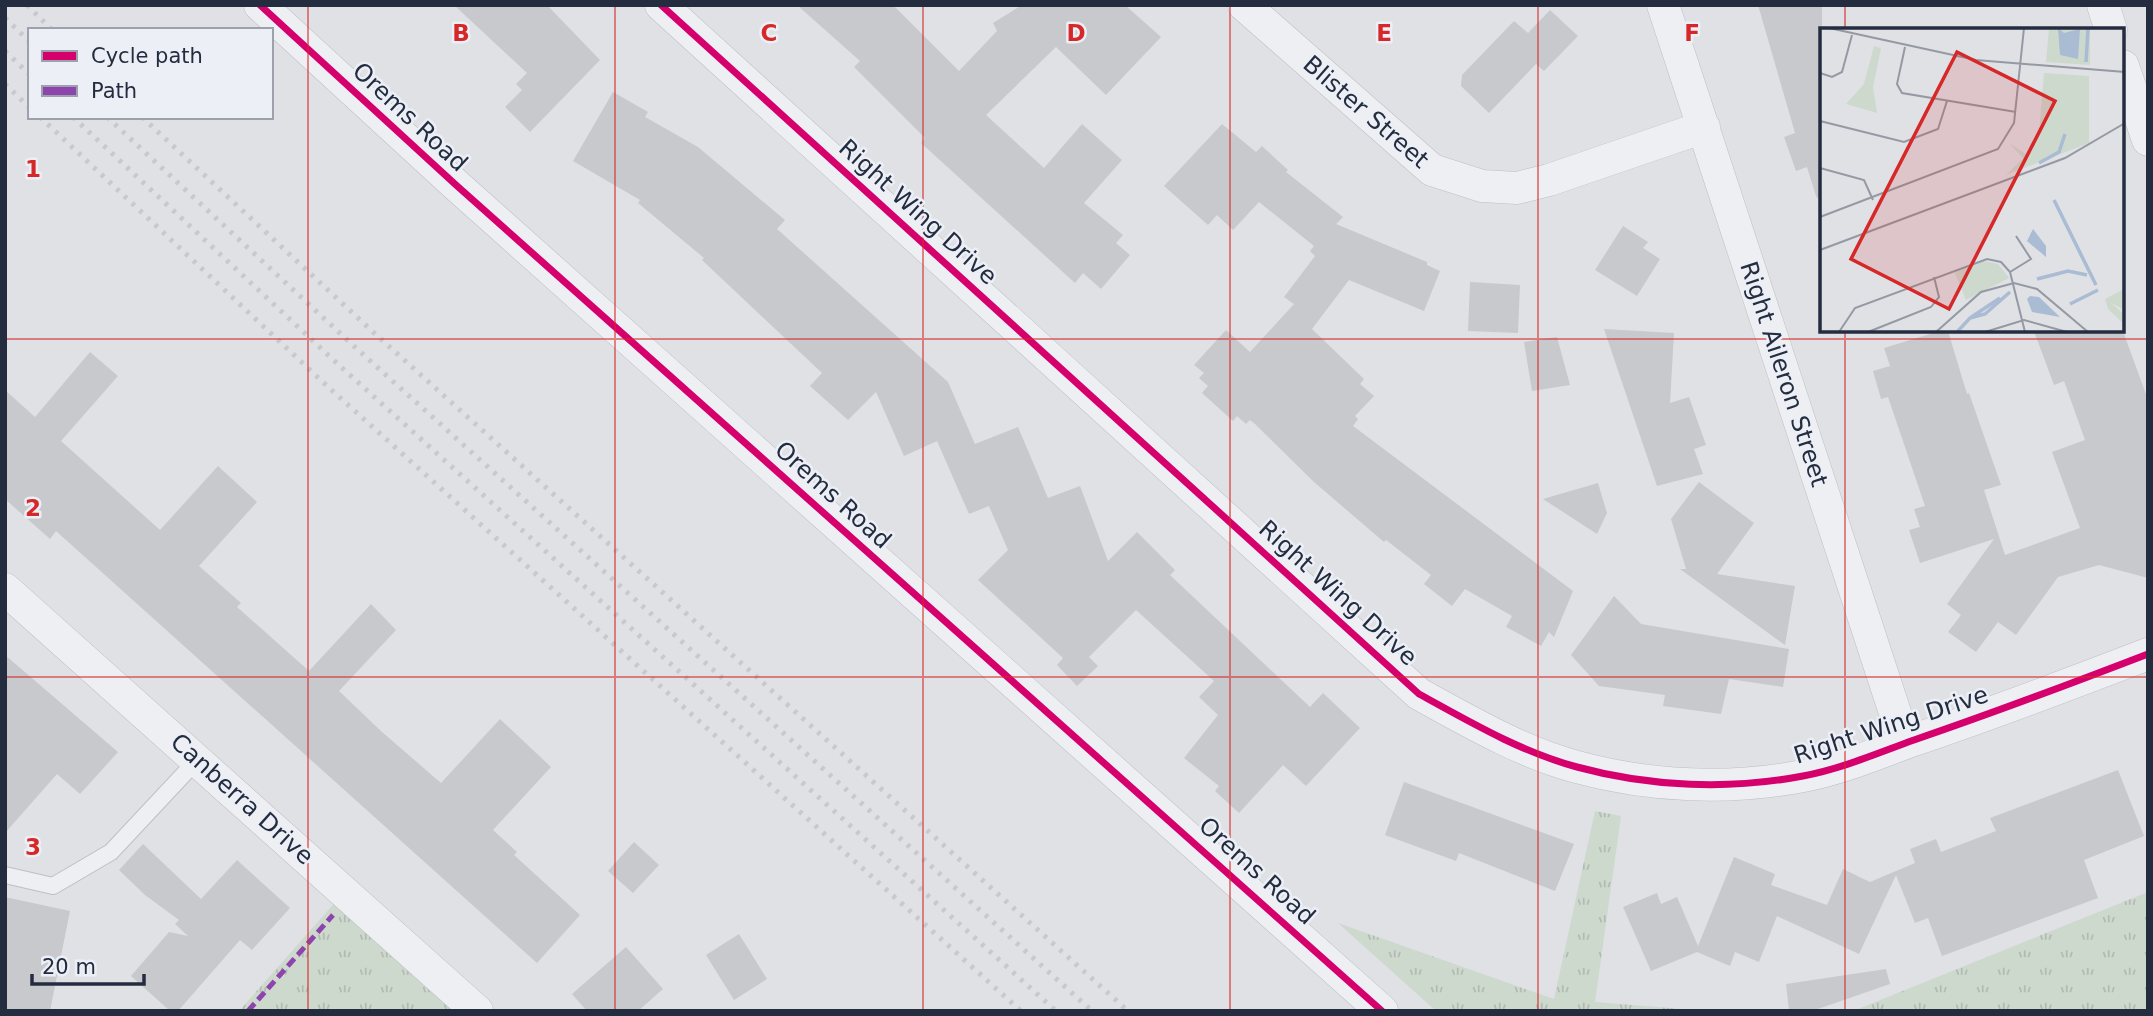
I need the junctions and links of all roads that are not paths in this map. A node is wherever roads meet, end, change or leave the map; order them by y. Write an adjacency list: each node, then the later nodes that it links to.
1 (260, 5): 16 (street, Orems Road)
2 (661, 5): 12 (street, Right Wing Drive)
3 (1244, 5): 8 (street, Blister Street)
4 (1663, 5): 8 (street, Right Aileron Street)
5 (2103, 5): 6 (street)
6 (2110, 28)
7 (2125, 72): 9 (street)
8 (1704, 127): 12 (street, Right Aileron Street)
9 (2148, 139)
10 (5, 589): 13 (street, Canberra Drive)
11 (2148, 654): 12 (street, Right Wing Drive)
12 (1905, 743)
13 (198, 760): 14 (lane); 15 (street, Canberra Drive)
14 (5, 875)
15 (477, 1011)
16 (1382, 1011)

